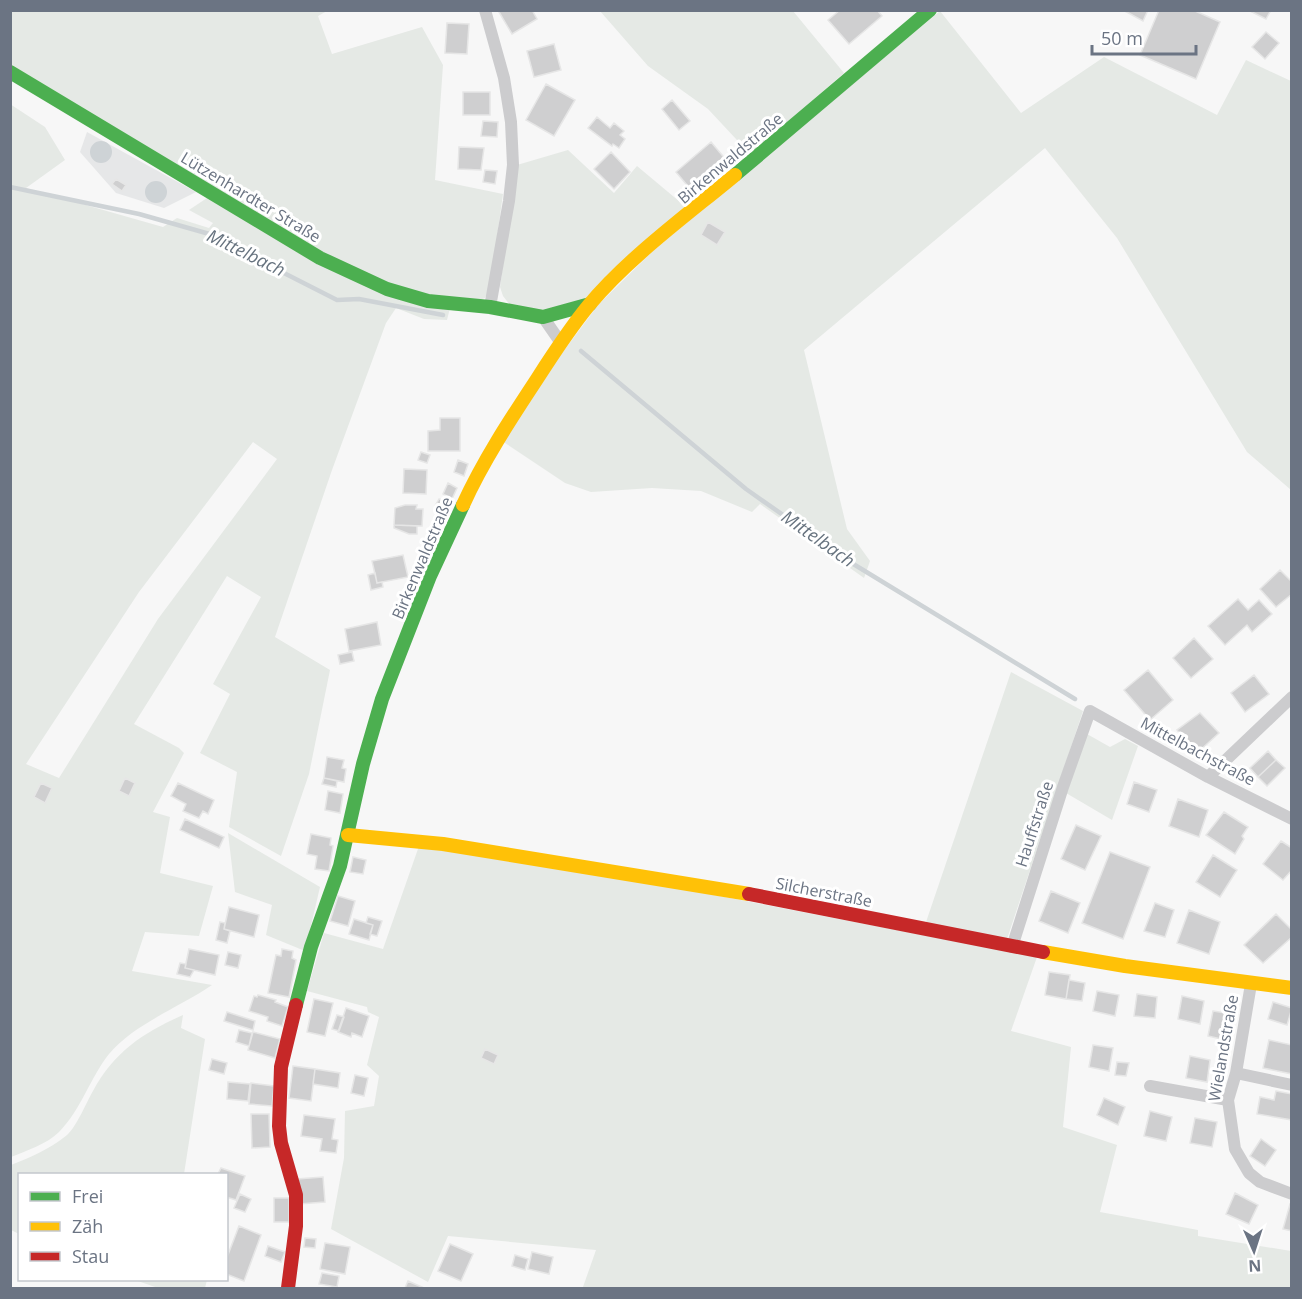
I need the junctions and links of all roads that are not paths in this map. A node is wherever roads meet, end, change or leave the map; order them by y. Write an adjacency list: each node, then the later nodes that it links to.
1 (485, 10): 5 (street)
2 (930, 10): 4 (street, Birkenwaldstraße)
3 (10, 72): 5 (street, Lützenhardter Straße)
4 (591, 304): 6 (street, Lützenhardter Straße); 7 (street, Birkenwaldstraße)
5 (490, 307): 6 (street, Lützenhardter Straße)
6 (543, 317): 7 (street)
7 (561, 343): 12 (street, Birkenwaldstraße)
8 (1292, 697): 10 (street)
9 (1090, 711): 10 (street, Mittelbachstraße); 13 (street, Hauffstraße)
10 (1208, 777): 11 (street, Mittelbachstraße)
11 (1292, 819)
12 (348, 835): 13 (street, Silcherstraße); 21 (street, Birkenwaldstraße)
13 (1012, 947): 14 (street, Silcherstraße)
14 (1251, 984): 15 (street, Silcherstraße); 16 (street, Wielandstraße)
15 (1292, 988)
16 (1236, 1073): 17 (street); 19 (street, Wielandstraße)
17 (1292, 1085)
18 (1150, 1086): 19 (street)
19 (1228, 1100): 20 (street, Wielandstraße)
20 (1292, 1194)
21 (288, 1288)

